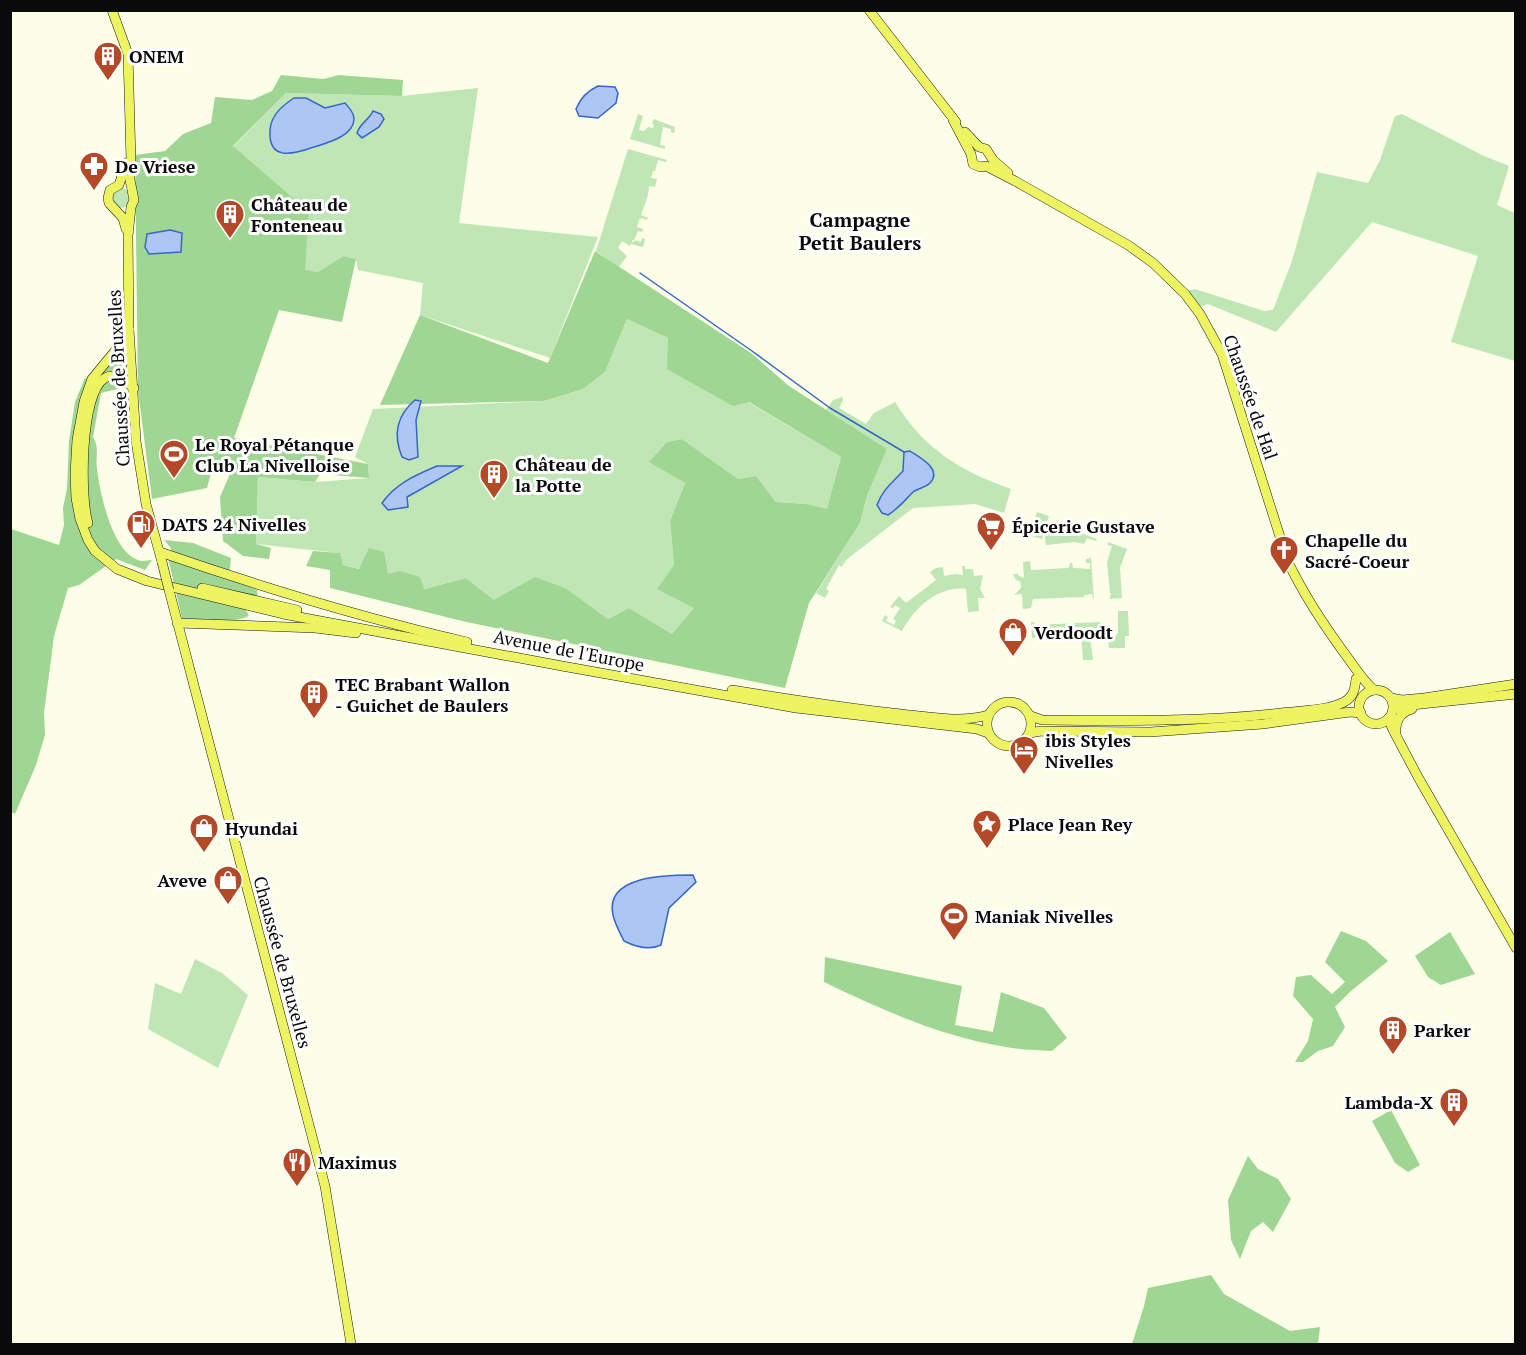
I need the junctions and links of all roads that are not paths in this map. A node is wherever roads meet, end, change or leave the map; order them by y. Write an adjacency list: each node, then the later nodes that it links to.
1 (112, 10): 5 (main road)
2 (869, 10): 3 (main road, Chaussée de Hal)
3 (954, 120): 4 (main road, Chaussée de Hal); 6 (main road, Chaussée de Hal)
4 (979, 147): 6 (main road); 7 (main road, Chaussée de Hal)
5 (129, 152): 10 (main road); 11 (main road)
6 (971, 154): 8 (main road, Chaussée de Hal)
7 (990, 155): 8 (main road); 9 (main road, Chaussée de Hal)
8 (986, 166): 9 (main road, Chaussée de Hal)
9 (1016, 181): 20 (main road, Chaussée de Hal)
10 (119, 185): 11 (main road); 13 (main road)
11 (130, 187): 12 (main road)
12 (130, 207): 13 (main road); 14 (main road, Chaussée de Bruxelles)
13 (118, 210): 14 (main road)
14 (128, 236): 15 (main road, Chaussée de Bruxelles)
15 (129, 328): 16 (main road, Chaussée de Bruxelles); 18 (main road)
16 (134, 388): 17 (main road, Chaussée de Bruxelles); 18 (main road)
17 (161, 557): 19 (main road, Chaussée de Bruxelles, bridge); 22 (main road)
18 (149, 578): 21 (main road, Avenue de l'Europe); 22 (main road, Avenue de l'Europe)
19 (177, 623): 21 (main road); 41 (main road, Chaussée de Bruxelles)
20 (1331, 636): 23 (main road, Chaussée de Hal); 25 (main road, Chaussée de Hal)
21 (433, 641): 36 (main road, Avenue de l'Europe)
22 (487, 646): 33 (main road, Avenue de l'Europe)
23 (1356, 679): 28 (main road, Chaussée de Hal); 30 (main road)
24 (1515, 684): 27 (main road)
25 (1374, 690): 27 (main road); 28 (main road)
26 (1515, 694): 29 (main road)
27 (1391, 698): 32 (main road)
28 (1362, 699): 30 (main road); 31 (main road)
29 (1437, 703): 32 (main road); 38 (main road)
30 (1313, 709): 34 (main road)
31 (1361, 713): 35 (main road); 37 (main road)
32 (1391, 714): 35 (main road); 38 (main road)
33 (988, 715): 34 (main road); 36 (main road)
34 (1031, 716): 37 (main road)
35 (1379, 723): 39 (main road)
36 (988, 733): 37 (main road)
37 (1030, 733)
38 (1396, 735): 39 (main road)
39 (1418, 777): 40 (main road)
40 (1515, 948)
41 (351, 1344)

